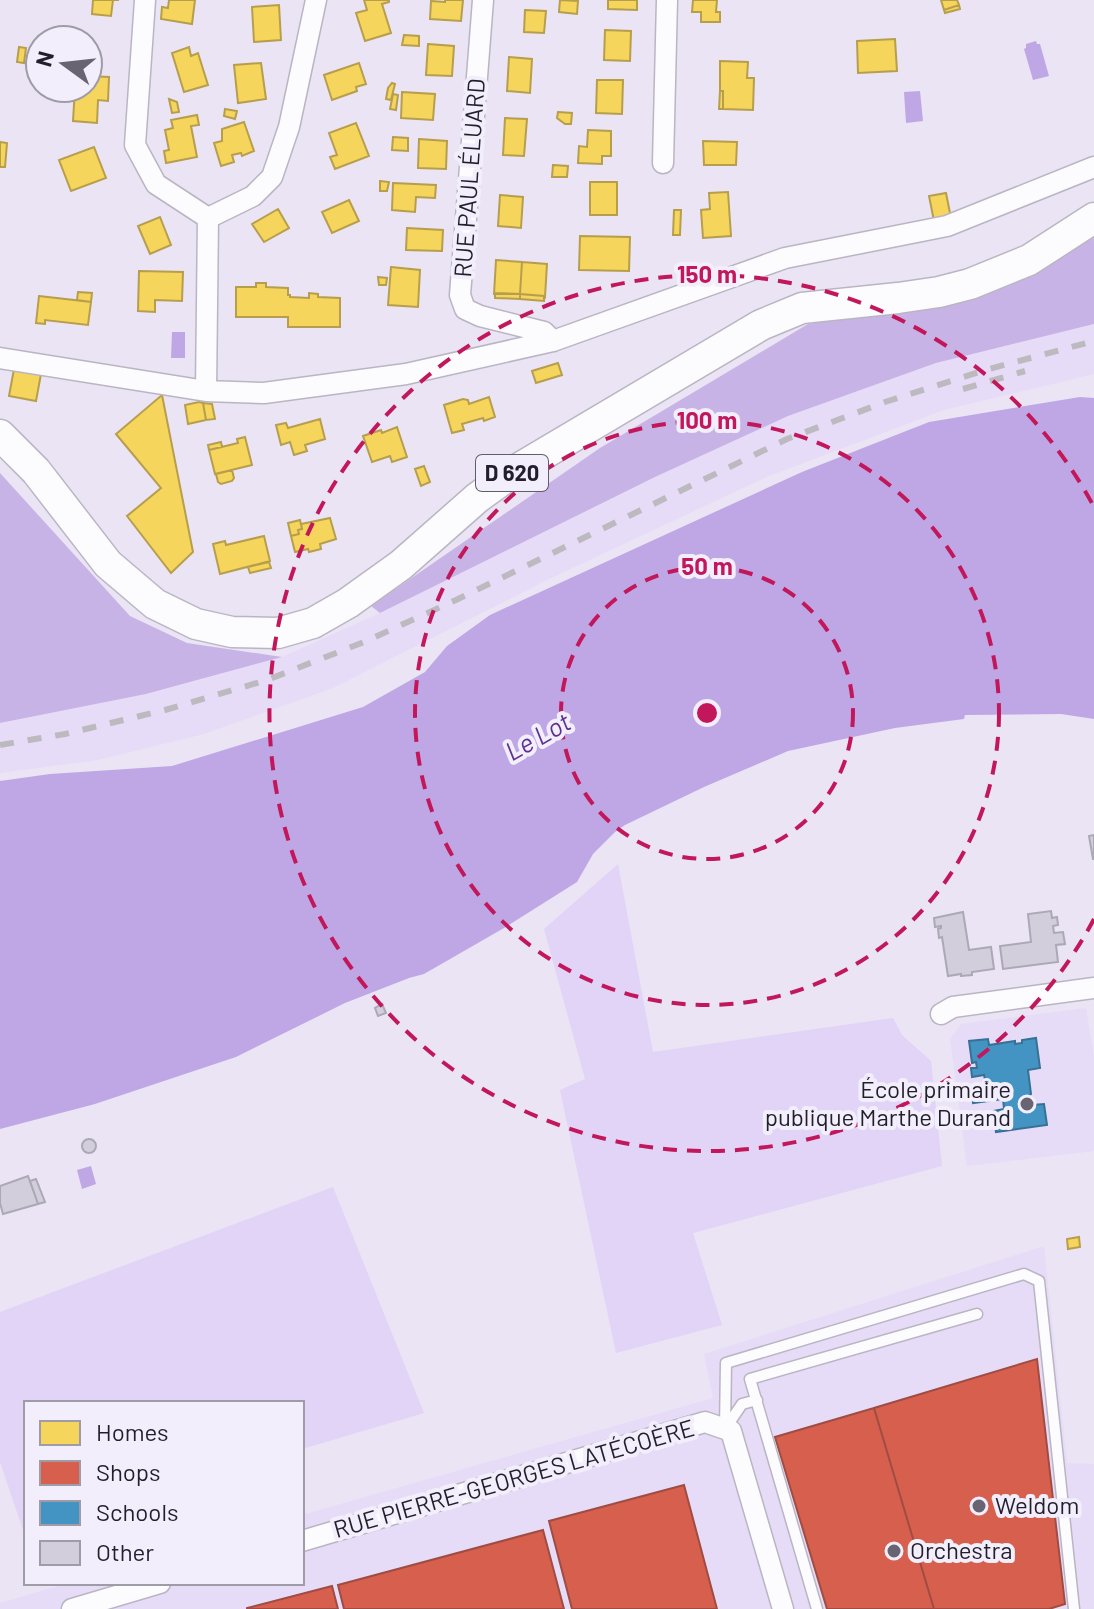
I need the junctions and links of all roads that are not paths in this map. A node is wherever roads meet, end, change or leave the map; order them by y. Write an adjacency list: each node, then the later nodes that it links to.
1 (145, 0): 7 (street)
2 (316, 0): 7 (street)
3 (483, 0): 9 (street, RUE PAUL ÉLUARD)
4 (667, 0): 5 (street)
5 (663, 163)
6 (1094, 167): 9 (street)
7 (208, 218): 11 (street)
8 (1094, 218): 12 (main road, D 620)
9 (553, 341): 11 (street)
10 (0, 358): 11 (street)
11 (206, 391)
12 (0, 435)
13 (1094, 988): 14 (street)
14 (941, 1014)
15 (977, 1314): 16 (lane)
16 (757, 1400): 17 (lane); 22 (lane)
17 (725, 1429): 18 (street, RUE PIERRE-GEORGES LATÉCOÈRE); 21 (street, RUE PIERRE-GEORGES LATÉCOÈRE); 23 (lane)
18 (304, 1540)
19 (153, 1585): 20 (street)
20 (72, 1609)
21 (783, 1609)
22 (817, 1609)
23 (1074, 1609)

